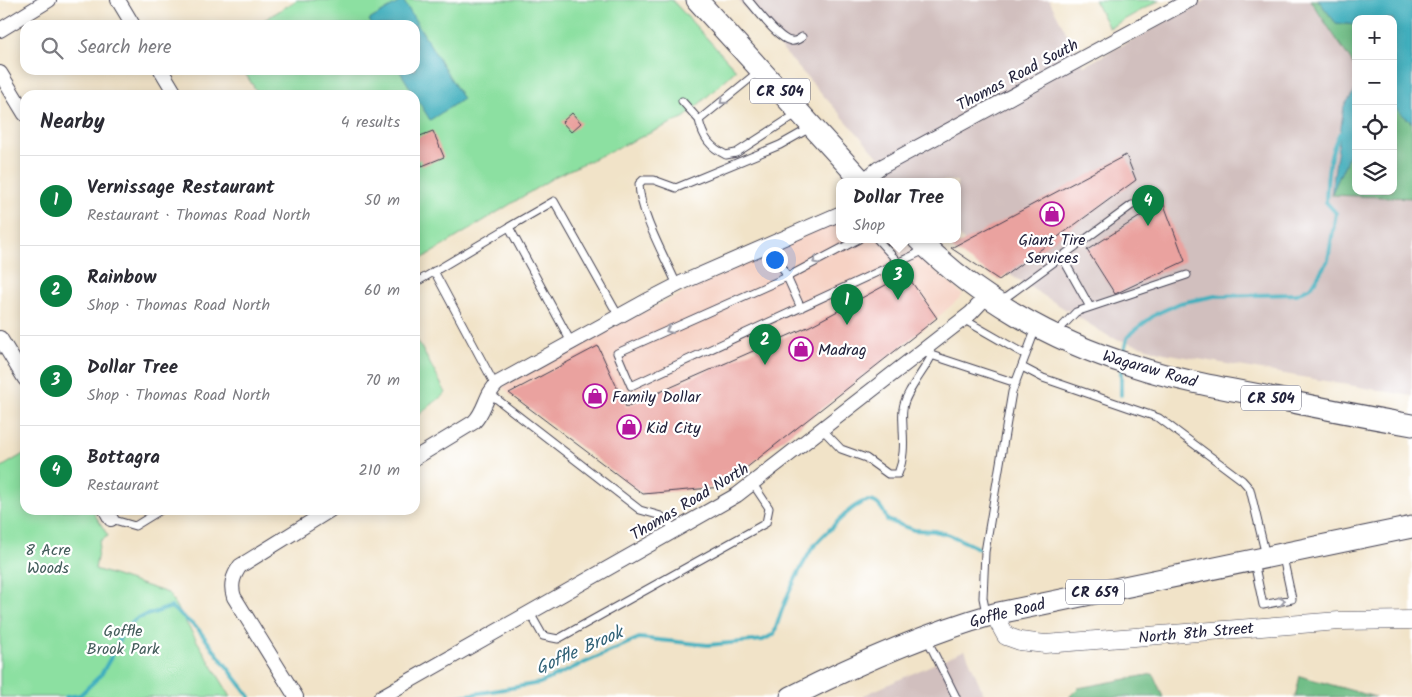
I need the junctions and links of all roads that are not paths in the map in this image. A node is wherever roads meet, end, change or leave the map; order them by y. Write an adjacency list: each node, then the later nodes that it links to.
1 (49, 0): 7 (street)
2 (118, 0): 6 (street)
3 (697, 0): 9 (main road, CR 504)
4 (748, 0): 8 (lane)
5 (1190, 0): 18 (street, Thomas Road South)
6 (130, 20)
7 (0, 30)
8 (802, 37)
9 (760, 70): 15 (main road, CR 504); 16 (lane, one-way to 16)
10 (0, 73): 14 (street)
11 (164, 75): 12 (street)
12 (173, 90)
13 (682, 101): 16 (lane)
14 (20, 106)
15 (806, 119): 16 (lane); 17 (main road, CR 504); 32 (lane)
16 (699, 120)
17 (860, 178)
18 (867, 178)
19 (1132, 205): 26 (lane)
20 (836, 215): 24 (street)
21 (509, 227): 28 (lane); 36 (lane); 40 (lane)
22 (851, 243): 30 (lane, one-way to 30)
23 (881, 243): 27 (lane)
24 (772, 244): 30 (lane); 32 (street)
25 (923, 244): 27 (lane); 33 (main road, Wagaraw Road / CR 504)
26 (1062, 257): 33 (lane); 34 (lane)
27 (898, 262): 35 (lane)
28 (434, 271): 31 (lane); 46 (lane)
29 (1187, 275): 34 (lane)
30 (786, 277): 35 (lane); 35 (lane, one-way to 35)
31 (420, 280)
32 (677, 285): 36 (street)
33 (993, 299): 37 (street, Thomas Road North); 38 (main road, Wagaraw Road / CR 504)
34 (1090, 307): 38 (lane)
35 (801, 308)
36 (618, 315): 40 (street)
37 (963, 319): 41 (street, Thomas Road North); 42 (lane)
38 (1045, 330): 42 (lane); 47 (main road, Wagaraw Road / CR 504)
39 (0, 338): 44 (street)
40 (571, 342): 46 (street)
41 (927, 353): 45 (lane); 48 (street, Thomas Road North); 48 (lane)
42 (1026, 355): 43 (lane)
43 (1022, 367): 45 (lane); 56 (lane)
44 (20, 371)
45 (1016, 383): 58 (lane)
46 (492, 389): 49 (street); 55 (lane)
47 (1412, 425)
48 (822, 429): 50 (street, Thomas Road North)
49 (420, 455)
50 (753, 484): 55 (street, Thomas Road North); 57 (lane)
51 (110, 515): 52 (lane)
52 (153, 515)
53 (322, 515): 61 (street)
54 (1412, 527): 56 (main road, Goffle Road / CR 659)
55 (676, 530): 57 (street, Thomas Road North)
56 (1267, 556): 56 (lane, one-way to 56); 58 (main road, Goffle Road / CR 659)
57 (530, 613): 62 (street, Thomas Road North)
58 (990, 615): 59 (street, North 8th Street); 60 (main road, Goffle Road / CR 659)
59 (1412, 620)
60 (925, 636): 63 (main road, Goffle Road / CR 659); 64 (lane)
61 (296, 697)
62 (381, 697)
63 (791, 697)
64 (956, 697)

